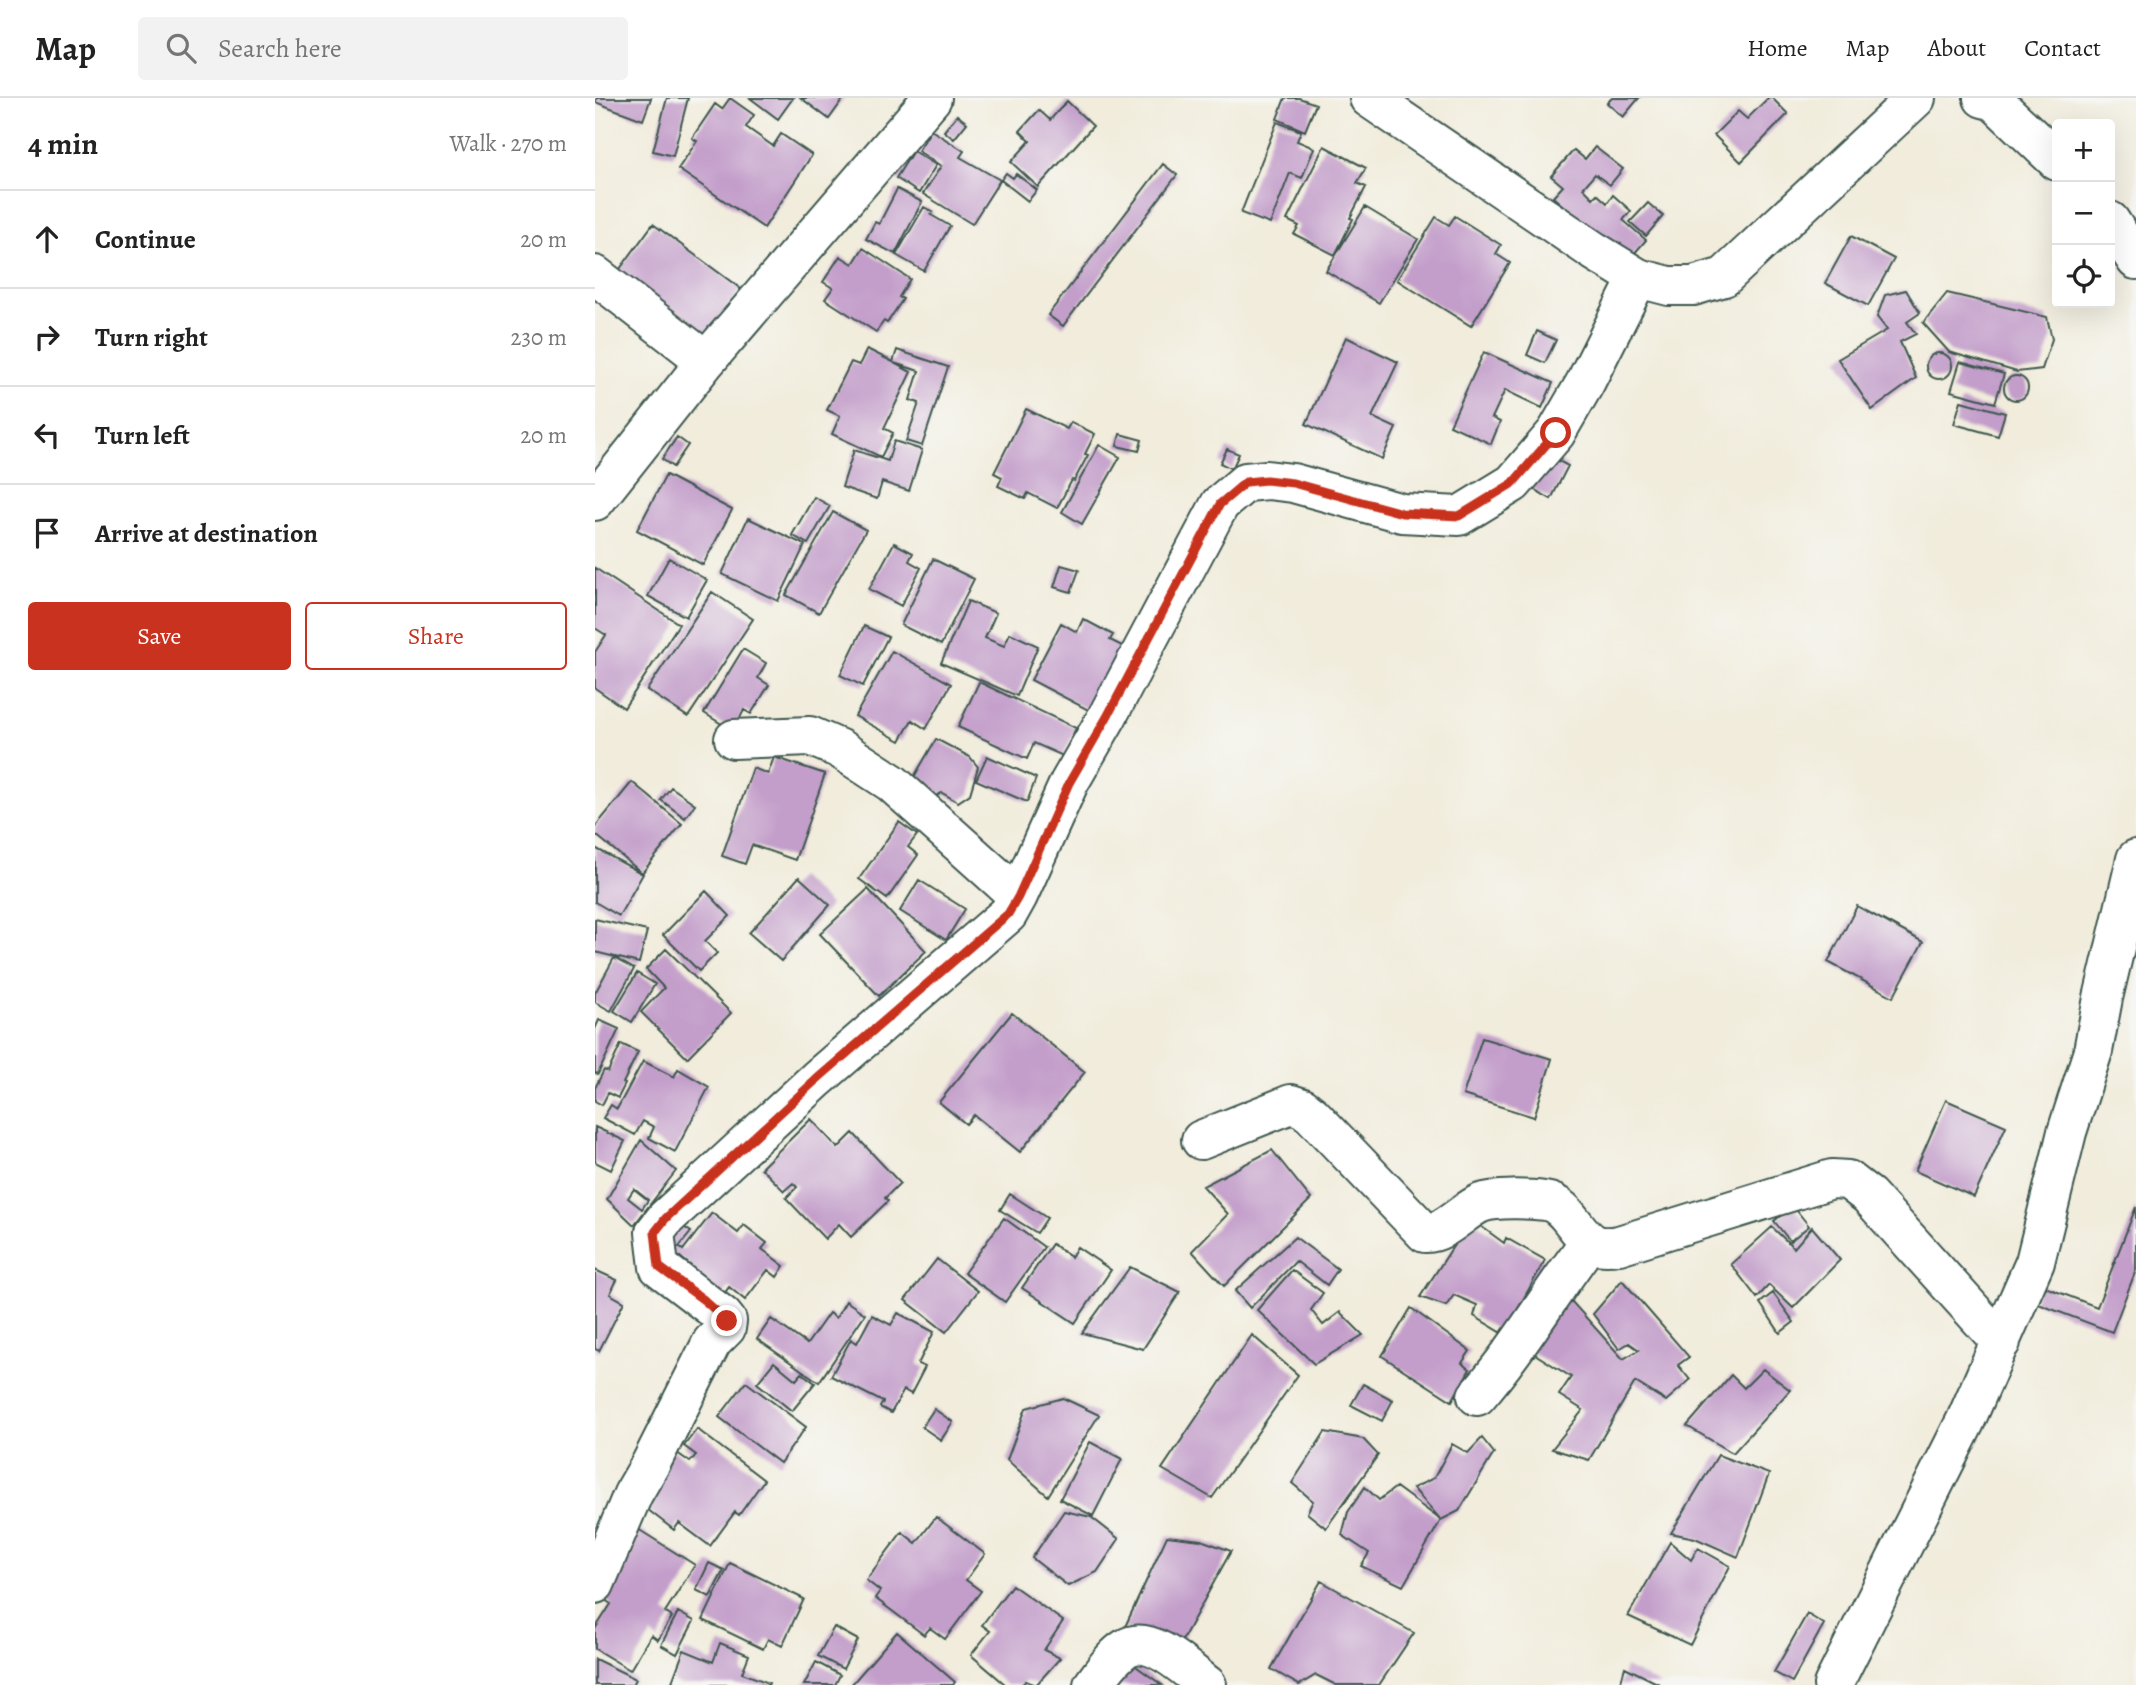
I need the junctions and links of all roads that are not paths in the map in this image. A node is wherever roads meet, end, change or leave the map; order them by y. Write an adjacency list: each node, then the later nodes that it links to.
1 (932, 98): 10 (street)
2 (1369, 98): 9 (street)
3 (1916, 98): 9 (street)
4 (1990, 99): 5 (street)
5 (2052, 156)
6 (2115, 228): 7 (street)
7 (2136, 260)
8 (595, 275): 10 (street)
9 (1638, 278): 14 (street)
10 (706, 361): 11 (street)
11 (595, 501)
12 (734, 739): 14 (street)
13 (2136, 859): 17 (street)
14 (1018, 897): 19 (street)
15 (1201, 1140): 16 (street)
16 (1590, 1241): 17 (street); 18 (street)
17 (2001, 1342): 22 (street)
18 (1477, 1396)
19 (595, 1584)
20 (1093, 1685): 21 (street)
21 (1207, 1685)
22 (1833, 1685)

